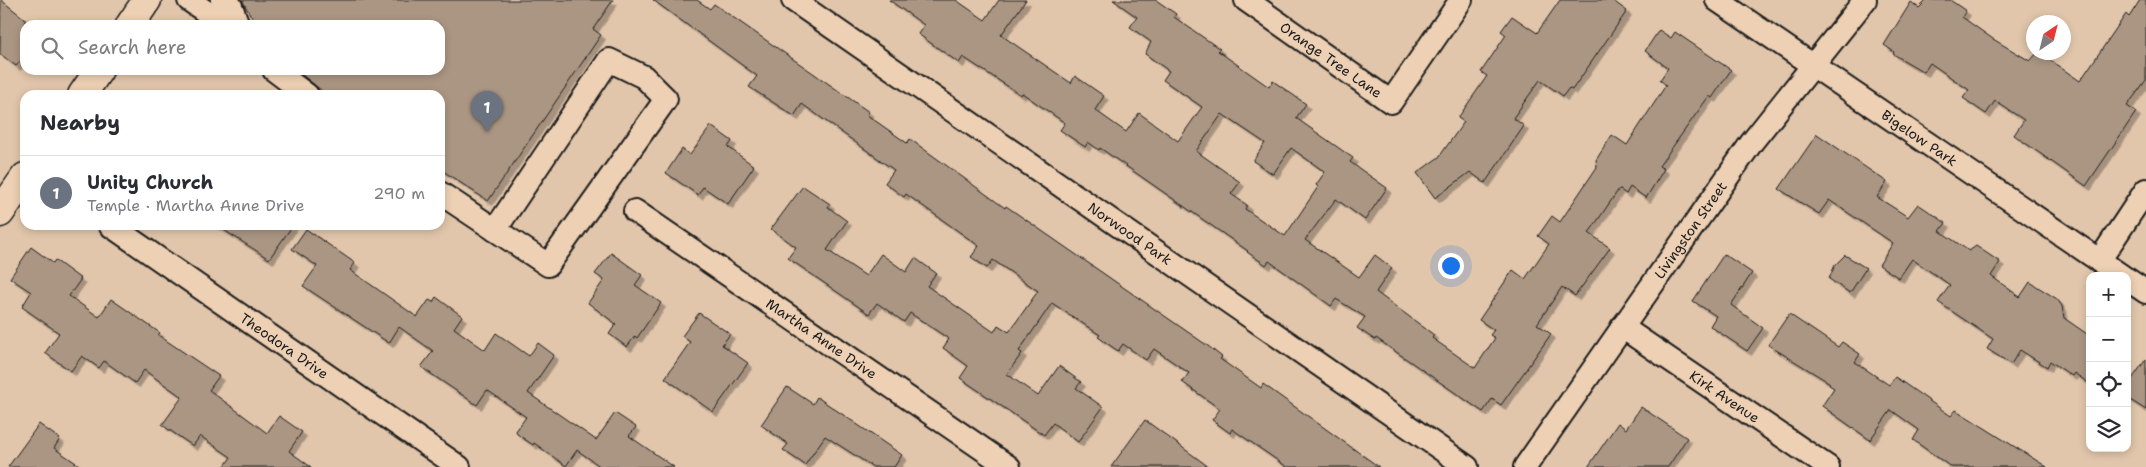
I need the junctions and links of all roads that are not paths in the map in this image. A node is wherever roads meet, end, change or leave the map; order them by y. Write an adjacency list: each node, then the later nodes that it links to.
1 (148, 0): 9 (main road)
2 (189, 0): 10 (street)
3 (222, 0): 11 (street)
4 (793, 0): 31 (street, Norwood Park)
5 (1246, 0): 6 (street, Orange Tree Lane)
6 (1460, 0)
7 (1717, 0): 12 (street, Bigelow Park)
8 (1865, 0): 12 (street, Livingston Street)
9 (134, 20)
10 (223, 20)
11 (235, 20)
12 (1815, 64): 24 (street, Bigelow Park); 28 (street, Livingston Street)
13 (96, 75): 15 (main road)
14 (281, 75): 16 (street)
15 (85, 90)
16 (300, 90)
17 (20, 184): 21 (main road)
18 (2146, 190): 24 (street)
19 (445, 195): 23 (street)
20 (635, 211): 30 (street, Martha Anne Drive)
21 (0, 213)
22 (117, 230): 29 (street, Theodora Drive)
23 (495, 230): 23 (street)
24 (2099, 261): 25 (street, Bigelow Park)
25 (2116, 272)
26 (2131, 282): 27 (street)
27 (2146, 292)
28 (1622, 327): 32 (street, Livingston Street); 33 (street, Kirk Avenue)
29 (460, 467)
30 (1008, 467)
31 (1467, 467)
32 (1525, 467)
33 (1828, 467)

